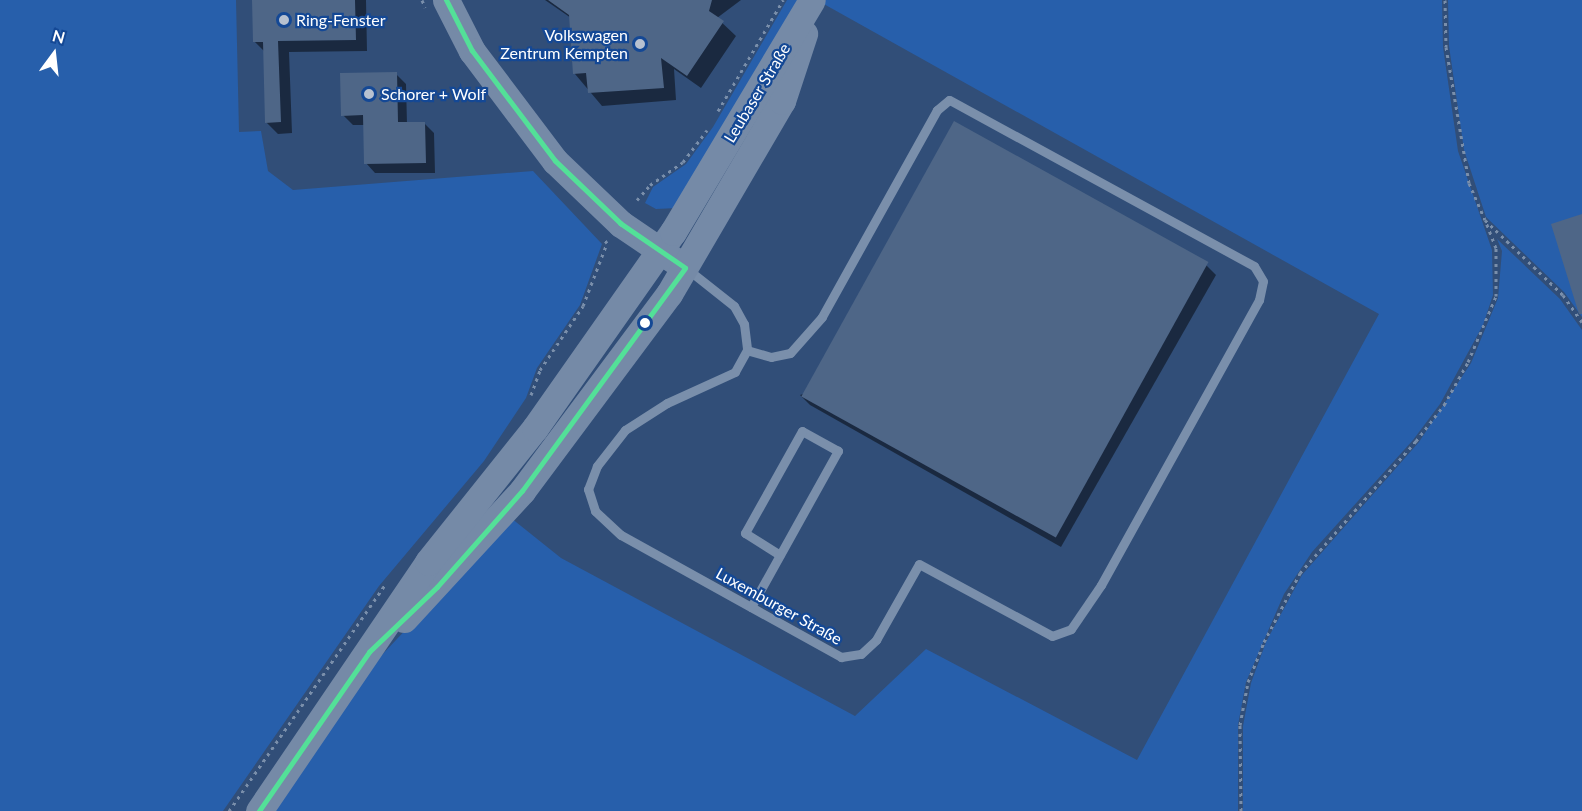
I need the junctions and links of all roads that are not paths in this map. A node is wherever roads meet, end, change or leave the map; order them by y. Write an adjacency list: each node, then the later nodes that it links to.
1 (446, 0): 3 (main road)
2 (812, 0): 3 (main road, Leubaser Straße); 4 (main road)
3 (660, 251): 4 (main road); 8 (main road, Leubaser Straße)
4 (685, 268): 5 (lane); 8 (main road)
5 (747, 350): 7 (lane, Luxemburger Straße); 7 (lane, Luxemburger Straße)
6 (780, 555): 6 (lane); 7 (lane)
7 (751, 607)
8 (369, 652): 9 (main road)
9 (259, 811)

